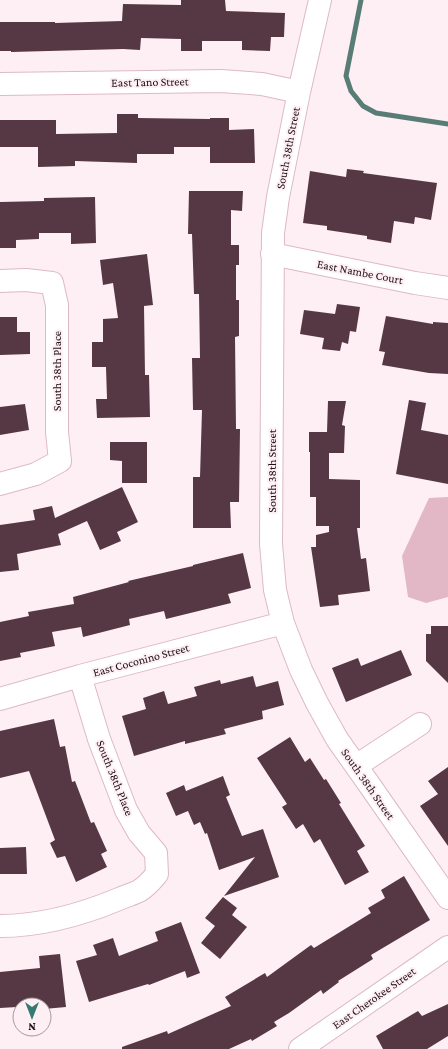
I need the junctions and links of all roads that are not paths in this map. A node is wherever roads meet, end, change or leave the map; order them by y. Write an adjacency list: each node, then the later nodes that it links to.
1 (320, 0): 3 (street, South 38th Street)
2 (0, 84): 3 (street, East Tano Street)
3 (299, 92): 4 (street, South 38th Street)
4 (272, 254): 6 (street, East Nambe Court); 8 (street, South 38th Street)
5 (0, 281): 7 (street, South 38th Place)
6 (448, 288)
7 (0, 484)
8 (283, 623): 9 (street, East Coconino Street); 12 (street, South 38th Street)
9 (80, 676): 10 (street, East Coconino Street); 14 (street, South 38th Place)
10 (0, 700)
11 (420, 724): 12 (street)
12 (356, 766): 13 (street, South 38th Street)
13 (448, 898)
14 (0, 926)
15 (448, 947): 16 (street, East Cherokee Street)
16 (300, 1049)

